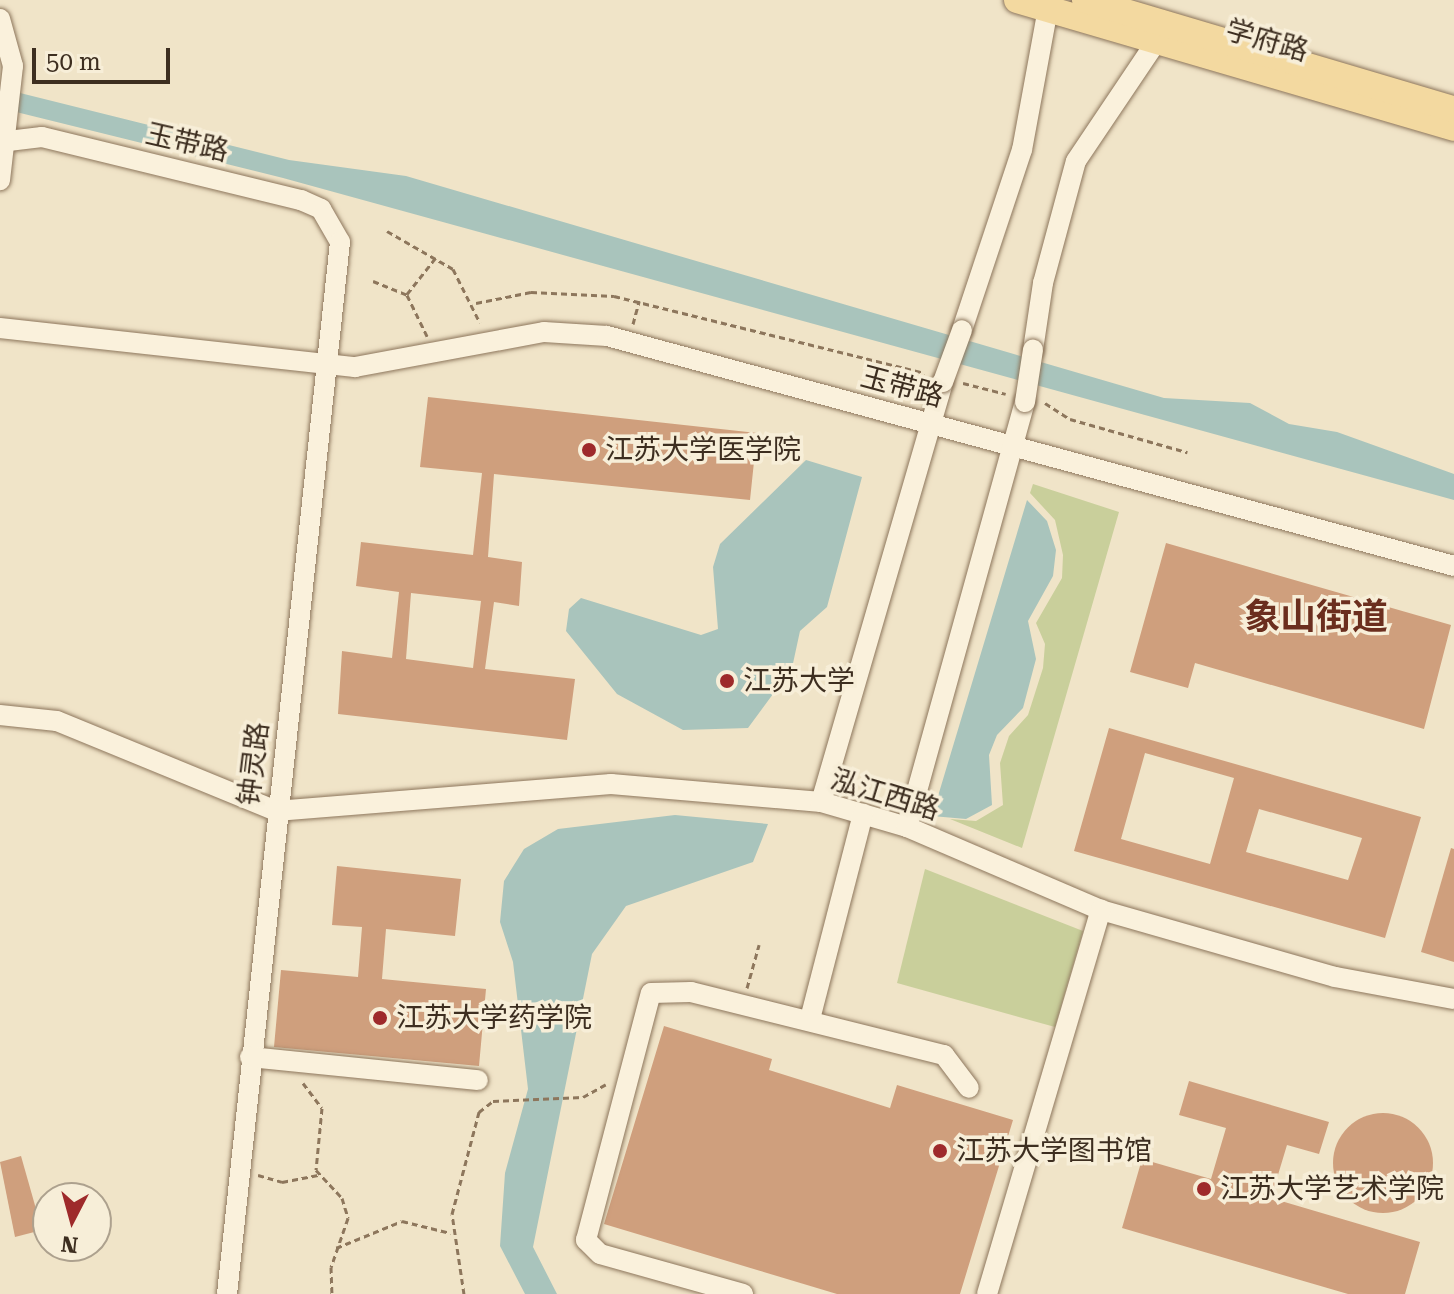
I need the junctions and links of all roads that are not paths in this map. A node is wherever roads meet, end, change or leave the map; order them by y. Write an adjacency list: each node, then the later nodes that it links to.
1 (1017, 0): 3 (main road, 学府路)
2 (1085, 0): 6 (main road, 学府路)
3 (1048, 9): 5 (main road, 学府路); 12 (lane, bridge)
4 (0, 19): 7 (lane)
5 (1156, 42): 6 (main road, 学府路); 13 (lane, bridge)
6 (1453, 121)
7 (2, 142): 8 (lane); 9 (lane, 玉带路)
8 (0, 180)
9 (340, 242): 11 (lane, 钟灵路)
10 (0, 328): 11 (lane, 玉带路)
11 (329, 365): 12 (lane, 玉带路); 17 (lane, 钟灵路)
12 (927, 424): 13 (lane, 玉带路); 16 (lane)
13 (1014, 445): 14 (lane, 玉带路); 19 (lane)
14 (1454, 566)
15 (0, 715): 17 (lane)
16 (821, 802): 17 (lane, 泓江西路); 18 (lane, 泓江西路)
17 (276, 811): 23 (lane, 钟灵路)
18 (863, 814): 19 (lane, 泓江西路); 22 (lane)
19 (907, 827): 20 (lane, 泓江西路)
20 (1101, 910): 21 (lane, 泓江西路); 28 (lane)
21 (1454, 999)
22 (810, 1019): 25 (lane); 27 (lane)
23 (250, 1057): 24 (lane); 26 (lane, 钟灵路)
24 (478, 1080)
25 (969, 1088)
26 (227, 1294)
27 (743, 1294)
28 (987, 1294)

